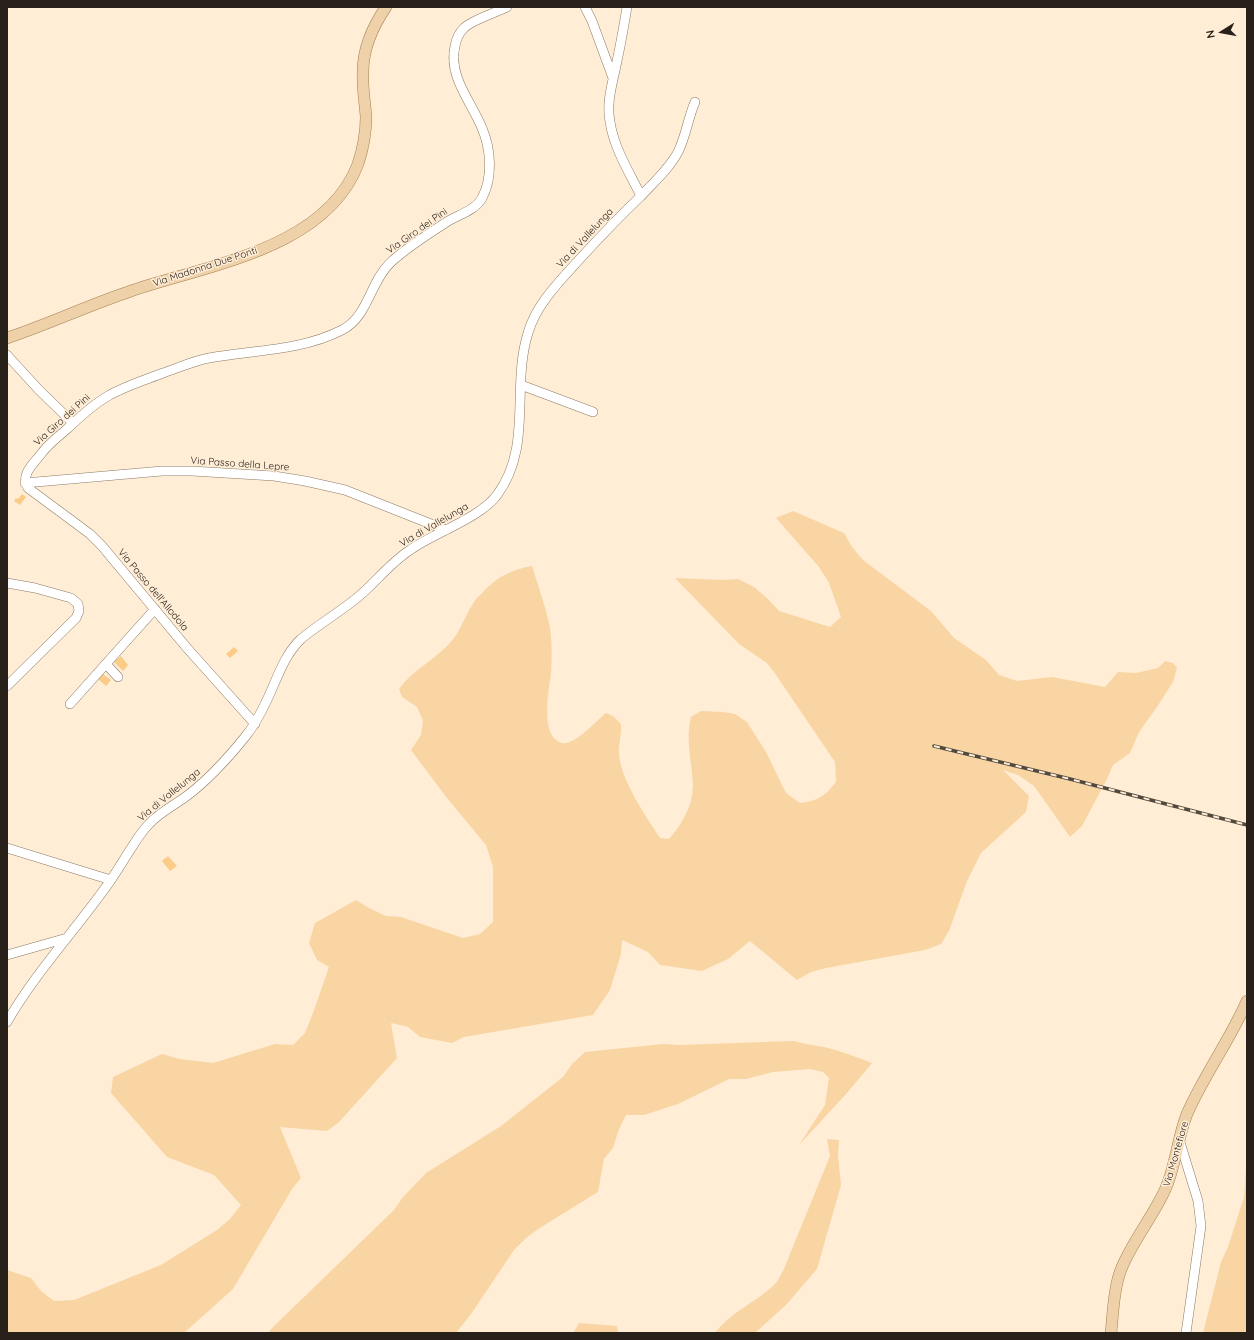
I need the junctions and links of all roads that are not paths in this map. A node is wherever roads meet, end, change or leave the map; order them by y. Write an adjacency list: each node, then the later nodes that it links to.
1 (386, 7): 8 (main road, Via Madonna Due Ponti)
2 (507, 7): 12 (street, Via Giro dei Pini)
3 (585, 7): 5 (street)
4 (627, 7): 5 (street)
5 (613, 79): 7 (street)
6 (695, 102): 7 (street, Via di Vallelunga)
7 (641, 196): 10 (street, Via di Vallelunga)
8 (7, 338)
9 (7, 355): 12 (street)
10 (521, 385): 11 (street); 14 (street, Via di Vallelunga)
11 (592, 412)
12 (73, 423): 13 (street, Via Giro dei Pini)
13 (25, 483): 14 (street, Via Passo della Lepre); 16 (street, Via Passo dell'Allodola)
14 (446, 530): 21 (street, Via di Vallelunga)
15 (7, 583): 19 (street)
16 (155, 610): 17 (street); 21 (street, Via Passo dell'Allodola)
17 (106, 664): 18 (street); 20 (street)
18 (118, 677)
19 (7, 686)
20 (70, 704)
21 (254, 724): 23 (street, Via di Vallelunga)
22 (7, 848): 23 (street)
23 (111, 880): 24 (street, Via di Vallelunga)
24 (67, 938): 25 (street); 27 (street, Via di Vallelunga)
25 (7, 955)
26 (1247, 1001): 28 (main road, Via Montefiore)
27 (7, 1022)
28 (1179, 1138): 29 (main road, Via Montefiore); 30 (street)
29 (1111, 1333)
30 (1186, 1333)

